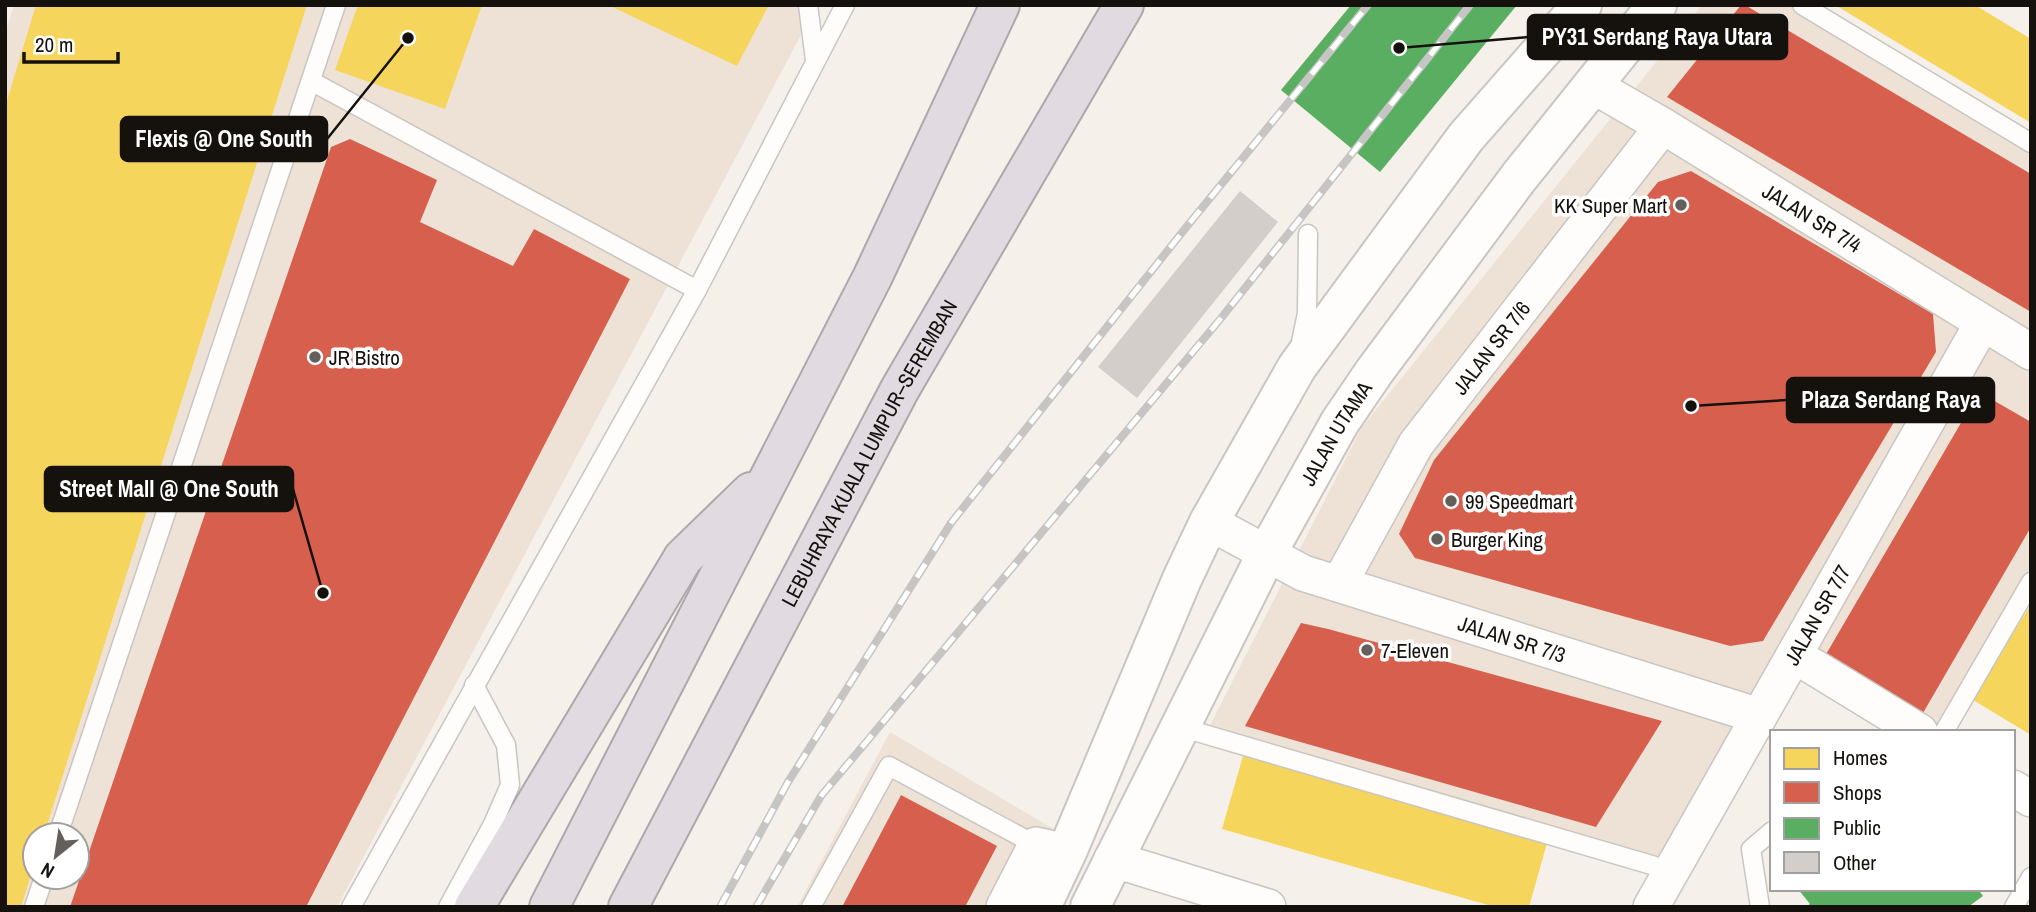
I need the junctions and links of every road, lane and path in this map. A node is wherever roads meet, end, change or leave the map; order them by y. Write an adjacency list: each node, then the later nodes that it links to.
1 (336, 5): 10 (lane)
2 (808, 5): 9 (lane)
3 (845, 5): 9 (lane)
4 (1000, 5): 19 (highway)
5 (1124, 5): 42 (highway, LEBUHRAYA KUALA LUMPUR–SEREMBAN)
6 (1582, 5): 18 (street)
7 (1657, 5): 11 (street, JALAN UTAMA)
8 (1802, 5): 13 (lane)
9 (815, 60): 15 (lane)
10 (311, 81): 15 (lane); 32 (lane)
11 (1592, 85): 12 (street, JALAN SR 7/4); 21 (street, JALAN UTAMA)
12 (1663, 126): 16 (street, JALAN SR 7/4); 23 (street, JALAN SR 7/6)
13 (2031, 143)
14 (1308, 234): 18 (lane)
15 (697, 289): 25 (lane)
16 (1982, 324): 17 (street, JALAN SR 7/4); 24 (street, JALAN SR 7/7)
17 (2031, 352)
18 (1297, 367): 20 (street)
19 (776, 468): 40 (highway); 41 (highway)
20 (1209, 522): 21 (street, JALAN SR 7/3); 34 (street)
21 (1267, 553): 23 (street, JALAN SR 7/3); 27 (street, JALAN UTAMA)
22 (2031, 582): 29 (lane)
23 (1339, 584): 26 (street, JALAN SR 7/3)
24 (1794, 656): 26 (street, JALAN SR 7/7); 28 (street)
25 (474, 685): 38 (lane); 39 (lane)
26 (1759, 716): 36 (street, JALAN SR 7/7)
27 (1180, 727): 35 (street, JALAN UTAMA); 36 (lane)
28 (1917, 730)
29 (1945, 730)
30 (2015, 790): 31 (street)
31 (2031, 799)
32 (63, 821)
33 (1770, 833): 49 (lane)
34 (1052, 848): 43 (lane); 44 (street); 45 (street)
35 (1112, 859): 46 (street, JALAN UTAMA); 47 (street)
36 (1672, 871): 48 (street, JALAN SR 7/7)
37 (2031, 877): 50 (lane)
38 (351, 907)
39 (448, 907)
40 (474, 907)
41 (549, 907)
42 (628, 907)
43 (811, 907)
44 (1004, 907)
45 (1041, 907)
46 (1090, 907)
47 (1268, 907)
48 (1651, 907)
49 (1760, 907)
50 (2014, 907)

